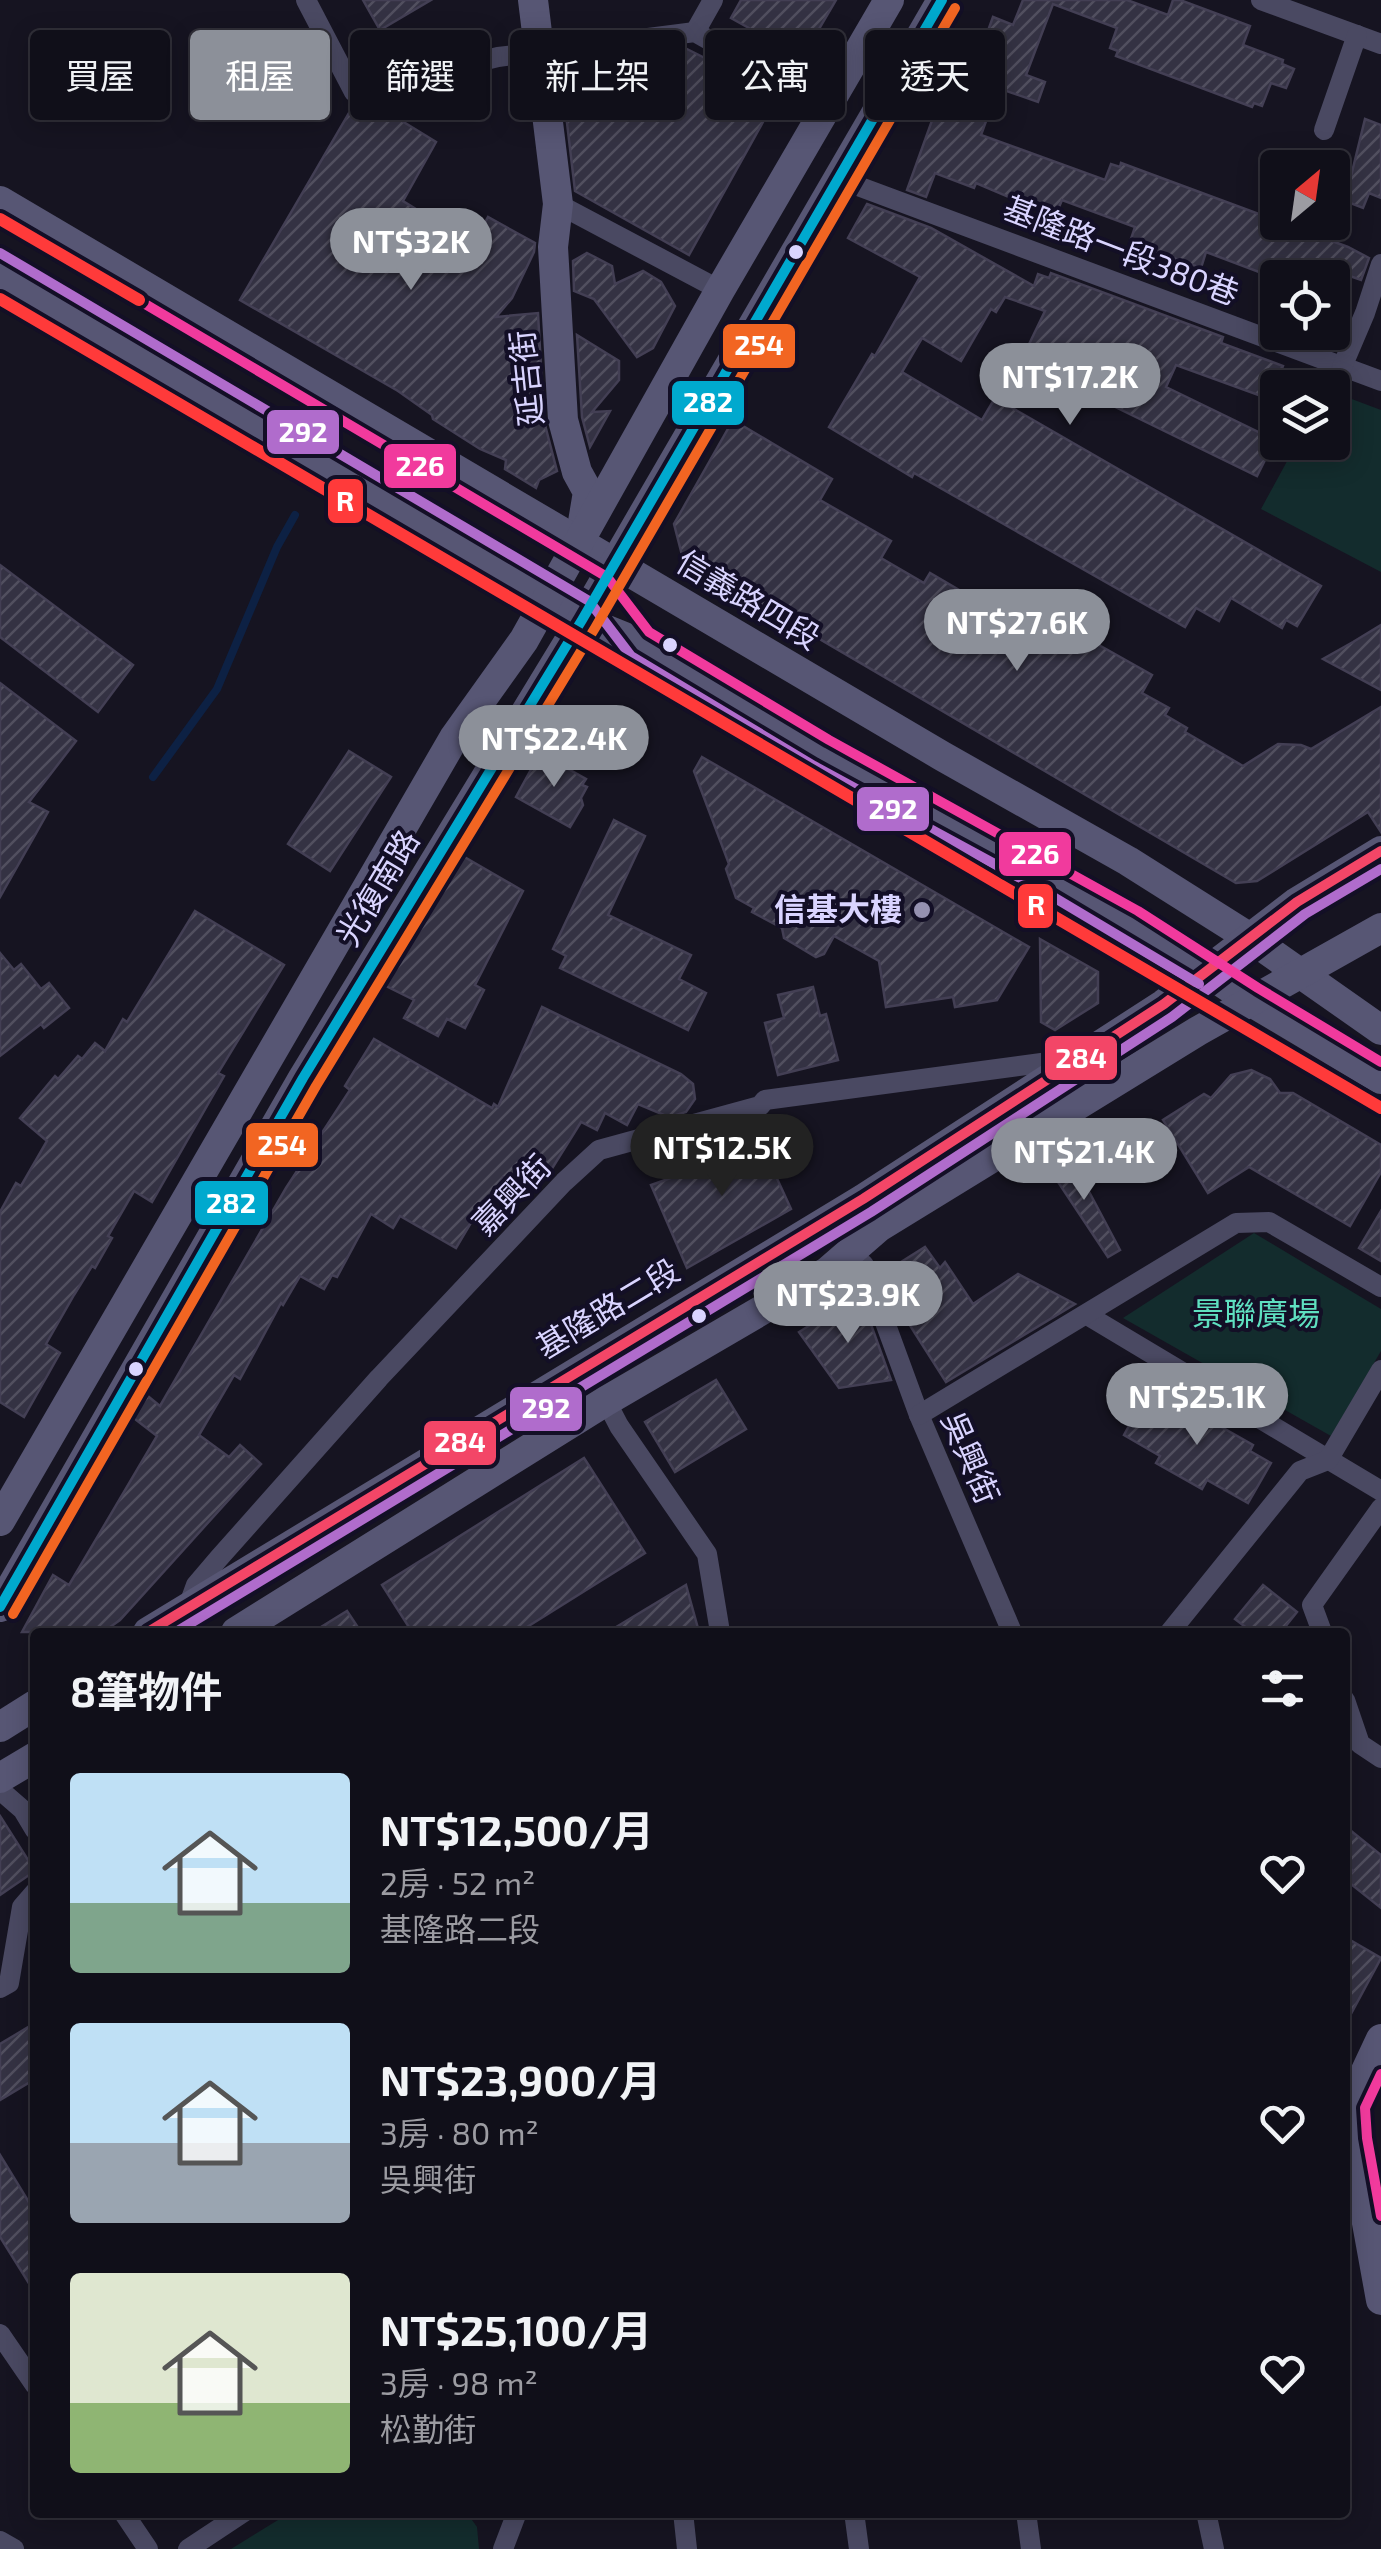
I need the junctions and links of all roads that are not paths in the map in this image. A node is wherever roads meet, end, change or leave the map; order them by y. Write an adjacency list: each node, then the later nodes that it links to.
1 (306, 0): 13 (street)
2 (533, 0): 7 (main road, 延吉街)
3 (713, 0): 8 (street)
4 (889, 0): 14 (main road, 光復南路)
5 (942, 0): 18 (main road, 光復南路)
6 (1260, 0): 10 (street)
7 (535, 30)
8 (695, 32): 9 (street); 11 (street)
9 (685, 33)
10 (1357, 35): 12 (street); 17 (street)
11 (705, 38)
12 (1381, 44)
13 (510, 56)
14 (845, 75)
15 (546, 120): 20 (main road, 延吉街)
16 (819, 120): 23 (main road, 光復南路)
17 (1324, 130)
18 (839, 178): 24 (street, 基隆路一段380巷); 27 (main road, 光復南路)
19 (0, 201): 26 (main road, 信義路四段)
20 (558, 204): 23 (street); 26 (main road, 延吉街)
21 (1381, 264): 24 (street)
22 (0, 278): 28 (main road)
23 (720, 290): 26 (main road, 光復南路)
24 (1342, 366): 25 (street, 基隆路一段380巷)
25 (1381, 381)
26 (580, 541): 27 (main road, 信義路四段); 28 (main road, 光復南路)
27 (615, 562): 29 (main road, 光復南路); 32 (main road, 信義路四段)
28 (546, 598): 29 (main road); 48 (main road, 光復南路)
29 (582, 620): 33 (main road); 50 (main road, 光復南路)
30 (1381, 851): 32 (main road, 基隆路二段)
31 (1381, 928): 34 (main road)
32 (1250, 938): 33 (main road, 基隆路二段); 34 (main road, 信義路四段)
33 (1207, 971): 35 (main road); 37 (main road, 基隆路二段)
34 (1301, 974): 35 (main road); 36 (main road, 信義路四段)
35 (1250, 1001): 38 (main road); 39 (main road)
36 (1381, 1030)
37 (1078, 1058): 49 (main road, 基隆路二段); 49 (street, 嘉興街)
38 (1381, 1079)
39 (851, 1252): 43 (main road); 44 (street, 吳興街)
40 (1381, 1287): 41 (street)
41 (1087, 1315): 44 (street); 45 (street)
42 (1381, 1370): 45 (street)
43 (606, 1401): 52 (main road); 53 (street)
44 (919, 1415): 54 (street, 吳興街)
45 (1328, 1460): 46 (street); 55 (street)
46 (1381, 1492)
47 (1381, 1508): 56 (street)
48 (0, 1521)
49 (188, 1606): 51 (main road, 基隆路二段)
50 (0, 1608)
51 (154, 1628)
52 (242, 1628)
53 (719, 1628)
54 (1010, 1628)
55 (1173, 1628)
56 (1321, 1628)
57 (30, 1708): 59 (main road)
58 (1350, 1715): 60 (street)
59 (0, 1727)
60 (1381, 1758)
61 (30, 1759): 62 (main road)
62 (0, 1778)
63 (0, 1790): 64 (street)
64 (30, 1822)
65 (30, 1898): 66 (street)
66 (4, 1986)
67 (1381, 2039): 68 (main road)
68 (1381, 2300)
69 (0, 2334): 70 (street)
70 (30, 2377)
71 (127, 2518): 80 (street)
72 (235, 2518): 81 (street)
73 (517, 2518): 82 (street)
74 (683, 2518): 83 (street)
75 (855, 2518): 84 (street)
76 (1027, 2518): 85 (street)
77 (1207, 2518): 86 (street)
78 (0, 2541): 79 (street)
79 (14, 2549)
80 (148, 2549)
81 (188, 2549)
82 (503, 2549)
83 (686, 2549)
84 (859, 2549)
85 (1031, 2549)
86 (1214, 2549)

